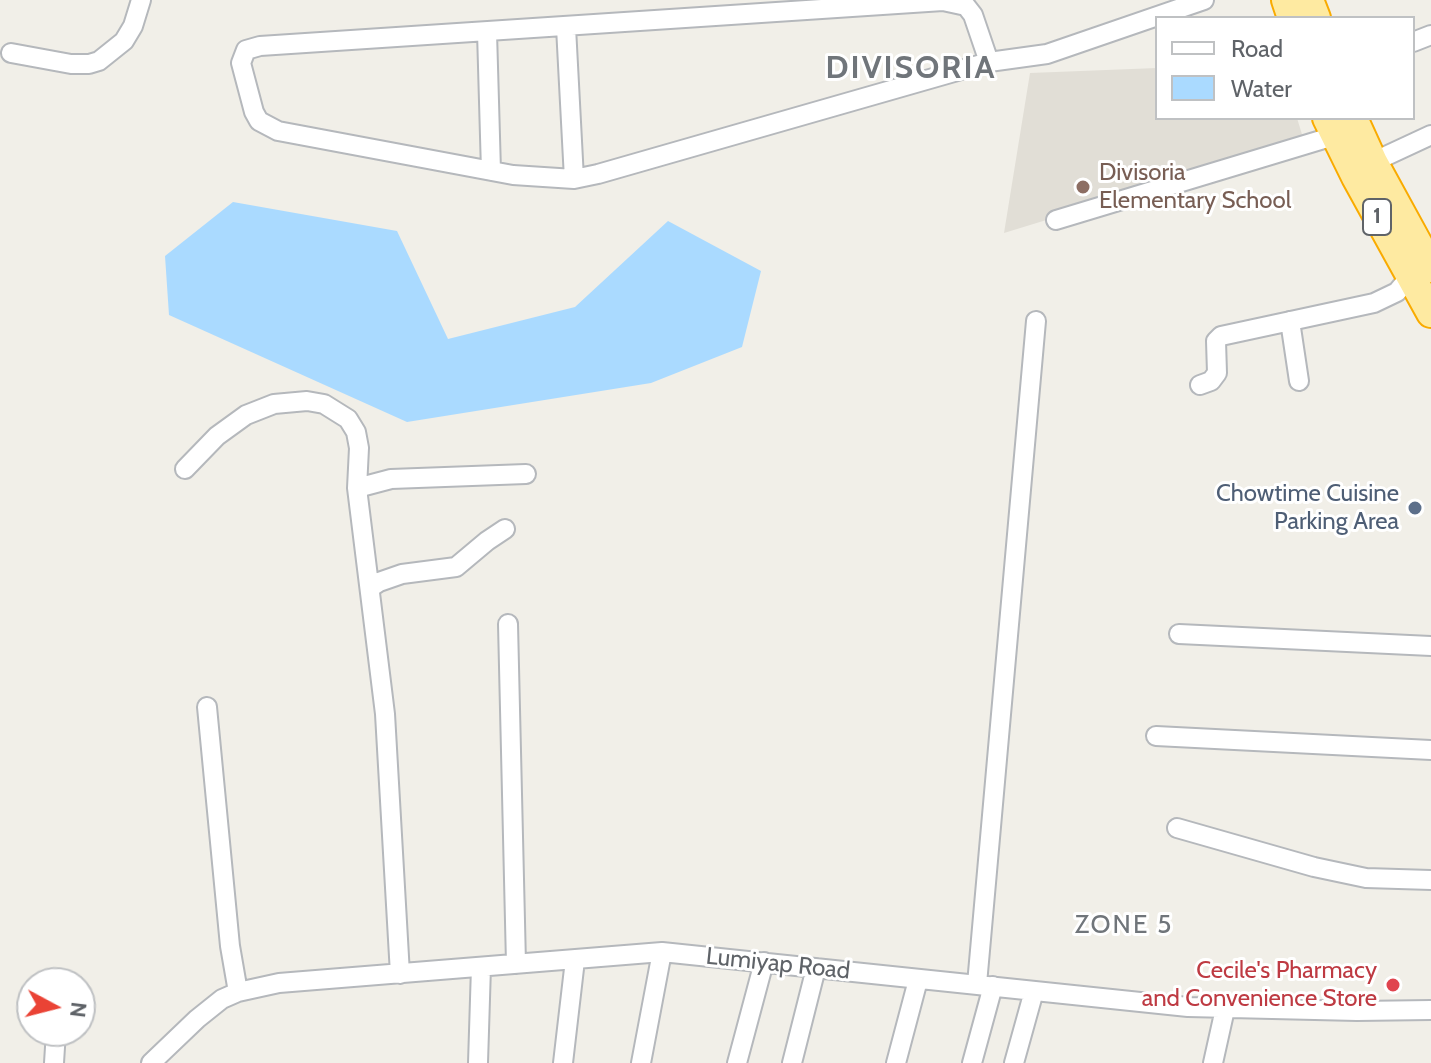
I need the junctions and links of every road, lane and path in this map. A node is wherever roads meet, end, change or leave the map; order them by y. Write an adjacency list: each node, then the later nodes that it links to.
1 (141, 0): 7 (street)
2 (1204, 0): 3 (street)
3 (1183, 3): 8 (street)
4 (748, 7): 5 (street); 8 (street)
5 (566, 27): 6 (street); 13 (street)
6 (487, 32): 12 (street); 12 (street)
7 (11, 53)
8 (989, 62): 13 (street)
9 (1338, 124): 11 (highway, 1); 14 (street); 15 (highway, 1)
10 (1431, 135): 11 (street)
11 (1373, 162): 15 (highway, 1)
12 (491, 171): 13 (street)
13 (574, 179)
14 (1056, 220)
15 (1424, 263): 16 (highway, 1); 18 (street)
16 (1431, 313)
17 (1036, 321): 42 (street)
18 (1290, 321): 19 (street); 20 (street)
19 (1299, 381)
20 (1200, 385)
21 (185, 469): 23 (street)
22 (526, 474): 23 (street)
23 (357, 488): 25 (street)
24 (505, 529): 25 (street)
25 (370, 588): 40 (street)
26 (508, 624): 37 (street)
27 (1179, 634): 28 (street)
28 (1431, 646)
29 (207, 707): 44 (street)
30 (1156, 736): 31 (street)
31 (1431, 750)
32 (1177, 828): 33 (street)
33 (1431, 880)
34 (662, 952): 35 (street, Lumiyap Road); 36 (street, Lumiyap Road); 50 (street)
35 (575, 960): 37 (street, Lumiyap Road); 49 (street)
36 (764, 962): 39 (street, Lumiyap Road); 51 (street)
37 (516, 964): 38 (street, Lumiyap Road)
38 (481, 967): 40 (street, Lumiyap Road); 48 (street)
39 (816, 968): 41 (street, Lumiyap Road); 52 (street)
40 (400, 974): 44 (street, Lumiyap Road)
41 (918, 980): 42 (street, Lumiyap Road); 53 (street)
42 (985, 985): 43 (street, Lumiyap Road); 54 (street)
43 (1034, 991): 45 (street, Lumiyap Road); 55 (street)
44 (238, 992): 47 (street, Lumiyap Road)
45 (1225, 1009): 46 (street, Lumiyap Road); 56 (street)
46 (1431, 1010)
47 (155, 1061)
48 (478, 1063)
49 (563, 1063)
50 (641, 1063)
51 (737, 1063)
52 (792, 1063)
53 (896, 1063)
54 (972, 1063)
55 (1014, 1063)
56 (1213, 1063)

